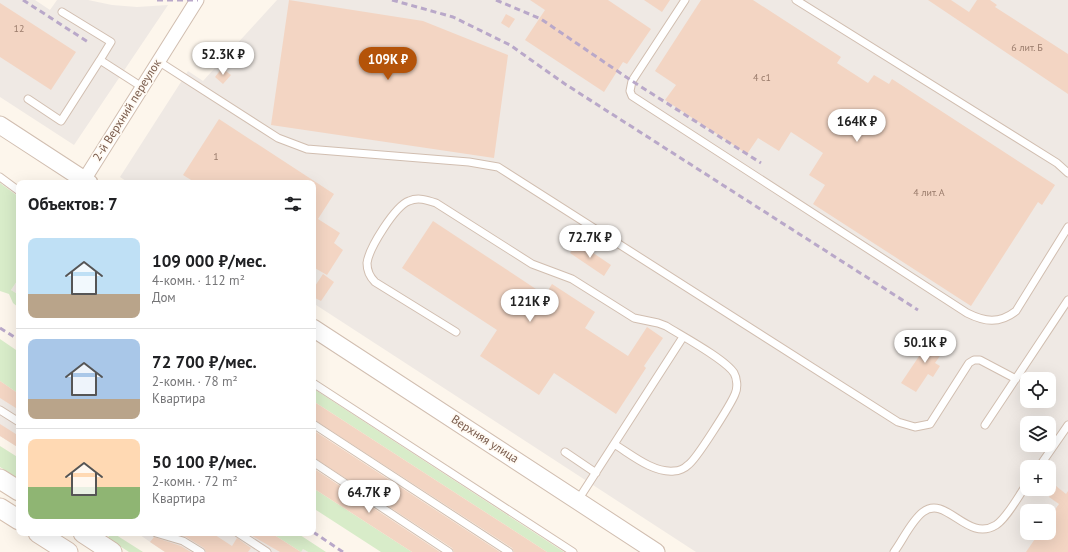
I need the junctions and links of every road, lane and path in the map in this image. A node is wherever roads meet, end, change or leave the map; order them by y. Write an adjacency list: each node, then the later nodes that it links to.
1 (197, 0): 6 (street, 2-й Верхний переулок)
2 (685, 0): 15 (lane)
3 (796, 0): 10 (lane)
4 (62, 12): 5 (lane)
5 (100, 60): 7 (lane); 8 (lane)
6 (158, 61): 7 (street, 2-й Верхний переулок); 20 (lane)
7 (142, 87): 13 (street, 2-й Верхний переулок)
8 (28, 99)
9 (0, 125): 12 (street)
10 (1068, 173)
11 (0, 177): 14 (lane)
12 (84, 180)
13 (87, 180)
14 (16, 189)
15 (1068, 227)
16 (1068, 300): 20 (lane)
17 (316, 330): 35 (street, Верхняя улица)
18 (456, 332): 19 (lane)
19 (683, 337): 27 (lane); 27 (lane)
20 (1016, 379): 24 (lane)
21 (316, 386): 48 (lane)
22 (0, 410): 23 (lane)
23 (16, 420)
24 (985, 425)
25 (1068, 425): 29 (lane)
26 (316, 426): 47 (lane)
27 (614, 444): 31 (lane)
28 (565, 452): 31 (lane)
29 (1043, 460)
30 (316, 464): 46 (lane)
31 (596, 473): 35 (lane)
32 (0, 479): 33 (main road)
33 (16, 489)
34 (1020, 494): 50 (lane)
35 (578, 500): 49 (street, Верхняя улица)
36 (0, 508): 37 (main road)
37 (16, 518)
38 (42, 536): 42 (main road)
39 (88, 536): 43 (main road)
40 (166, 536): 44 (lane)
41 (243, 536): 45 (lane)
42 (62, 550)
43 (112, 552)
44 (201, 552)
45 (267, 552)
46 (449, 552)
47 (509, 552)
48 (573, 552)
49 (656, 552)
50 (894, 552)

